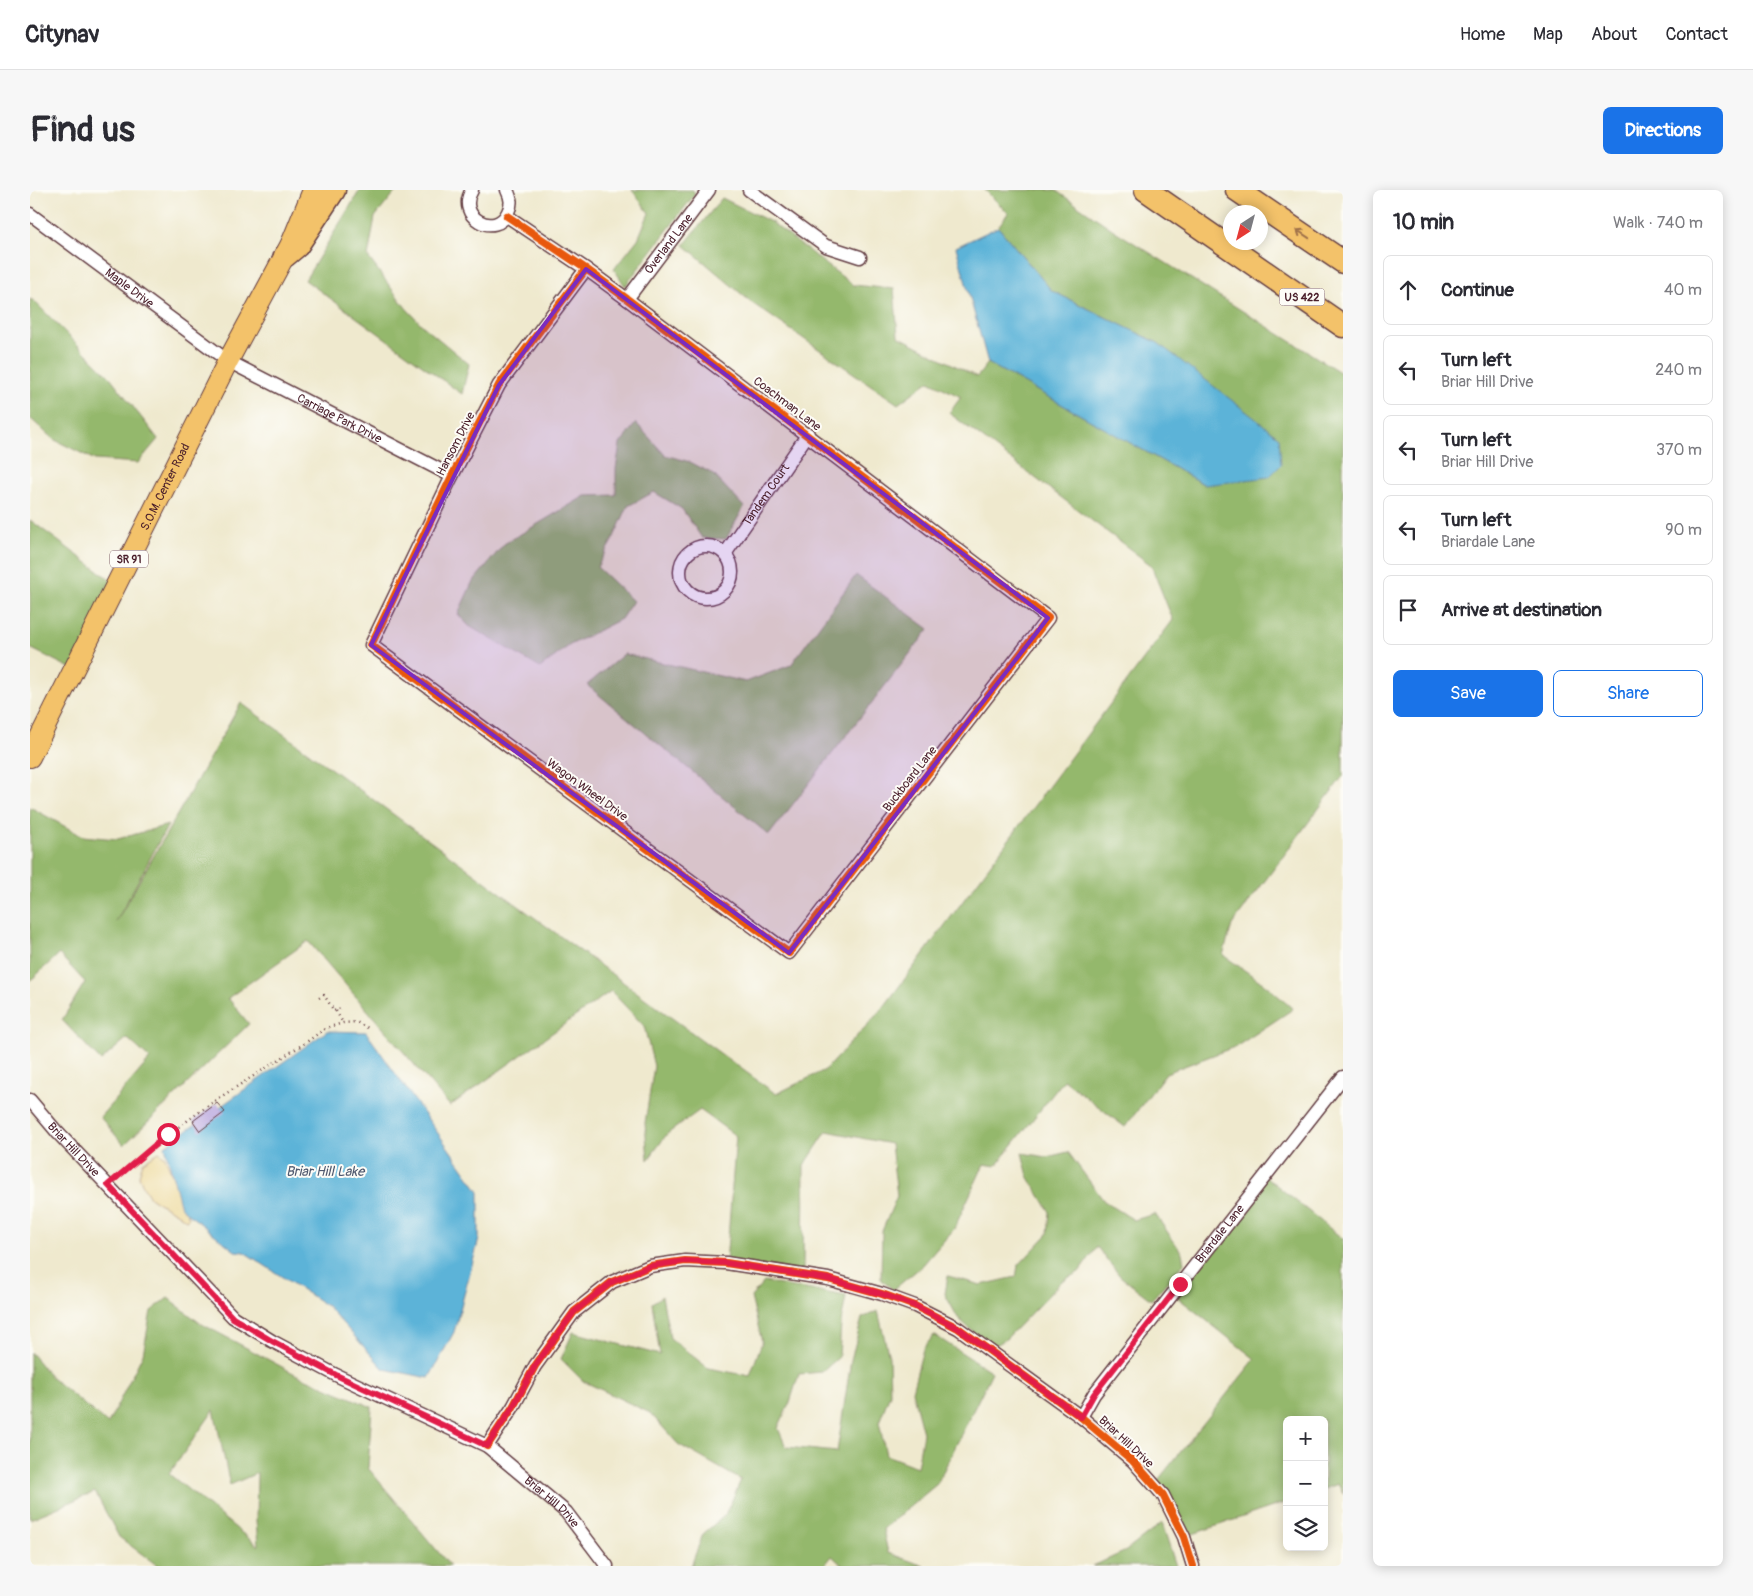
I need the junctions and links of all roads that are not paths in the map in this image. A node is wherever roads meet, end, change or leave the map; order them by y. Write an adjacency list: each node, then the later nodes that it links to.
1 (313, 190): 13 (main road, S.O.M. Center Road / SR 91)
2 (325, 190): 13 (main road, S.O.M. Center Road / SR 91)
3 (334, 190): 13 (highway)
4 (472, 190): 12 (street)
5 (507, 190): 12 (street)
6 (709, 190): 18 (street, Overland Lane)
7 (749, 190): 14 (street)
8 (1126, 190): 16 (highway)
9 (1146, 190): 16 (highway, US 422)
10 (1237, 190): 15 (highway, one-way to 10)
11 (30, 214): 20 (street, Maple Drive)
12 (507, 216): 17 (street, Coachman Lane)
13 (288, 250): 20 (main road, S.O.M. Center Road / SR 91)
14 (860, 257)
15 (1343, 262)
16 (1261, 268): 19 (highway, US 422)
17 (586, 269): 18 (street, Coachman Lane); 22 (street, Hansom Drive)
18 (627, 299): 21 (street, Coachman Lane)
19 (1343, 326)
20 (228, 361): 22 (street, Carriage Park Drive); 26 (main road, S.O.M. Center Road / SR 91)
21 (808, 434): 23 (street, Tandem Court); 24 (street, Coachman Lane)
22 (452, 476): 25 (street, Hansom Drive)
23 (724, 554): 23 (street)
24 (1048, 618): 27 (street, Buckboard Lane)
25 (371, 645): 27 (street, Wagon Wheel Drive)
26 (30, 757)
27 (790, 954)
28 (1343, 1077): 30 (street, Briardale Lane)
29 (30, 1100): 31 (street, Briar Hill Drive)
30 (1081, 1417): 31 (street, Briar Hill Drive); 33 (street, Briar Hill Drive)
31 (487, 1446): 32 (street, Briar Hill Drive)
32 (607, 1566)
33 (1193, 1566)

